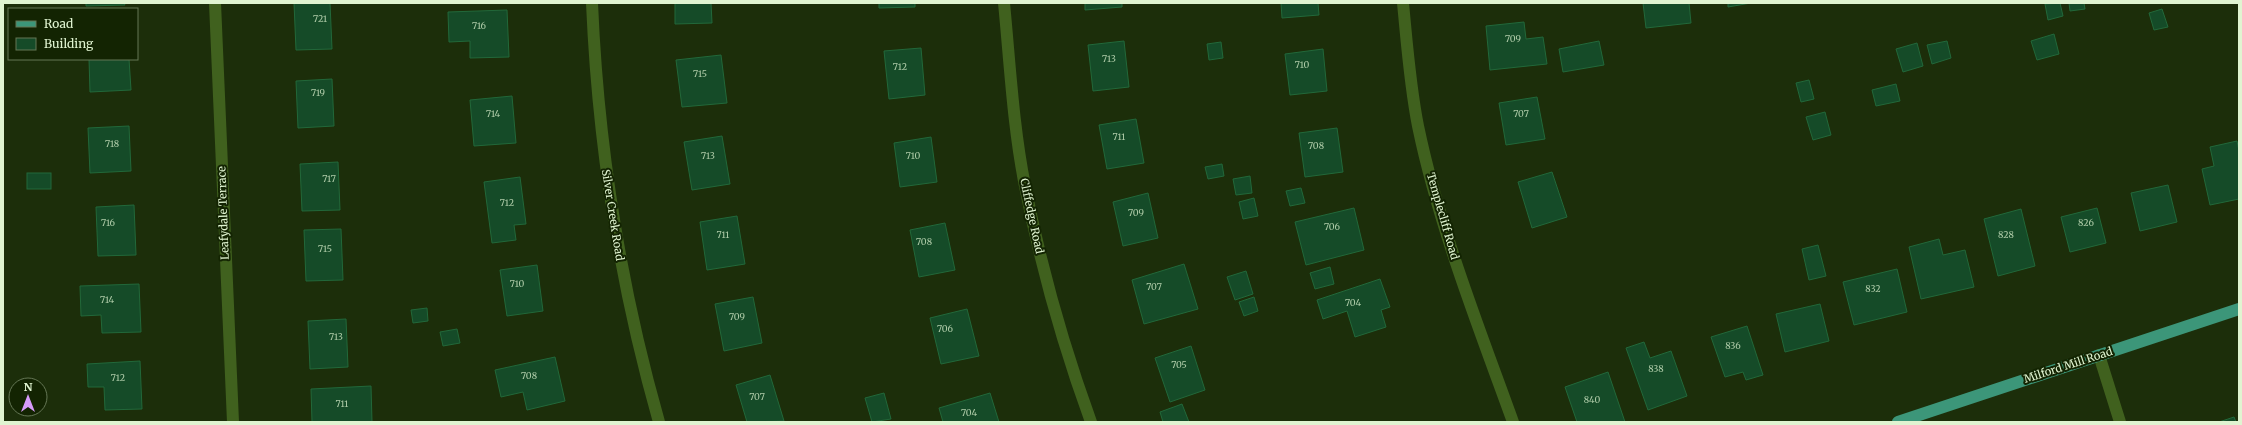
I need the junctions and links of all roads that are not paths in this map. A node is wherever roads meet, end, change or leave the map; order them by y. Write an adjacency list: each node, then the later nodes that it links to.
1 (215, 3): 7 (street, Leafydale Terrace)
2 (592, 3): 8 (street, Silver Creek Road)
3 (1004, 3): 9 (street, Cliffedge Road)
4 (1403, 3): 10 (street, Templecliff Road)
5 (2239, 309): 6 (main road, Milford Mill Road)
6 (2099, 355): 11 (main road, Milford Mill Road); 12 (street)
7 (233, 422)
8 (659, 422)
9 (1091, 422)
10 (1513, 422)
11 (1898, 422)
12 (2120, 422)

